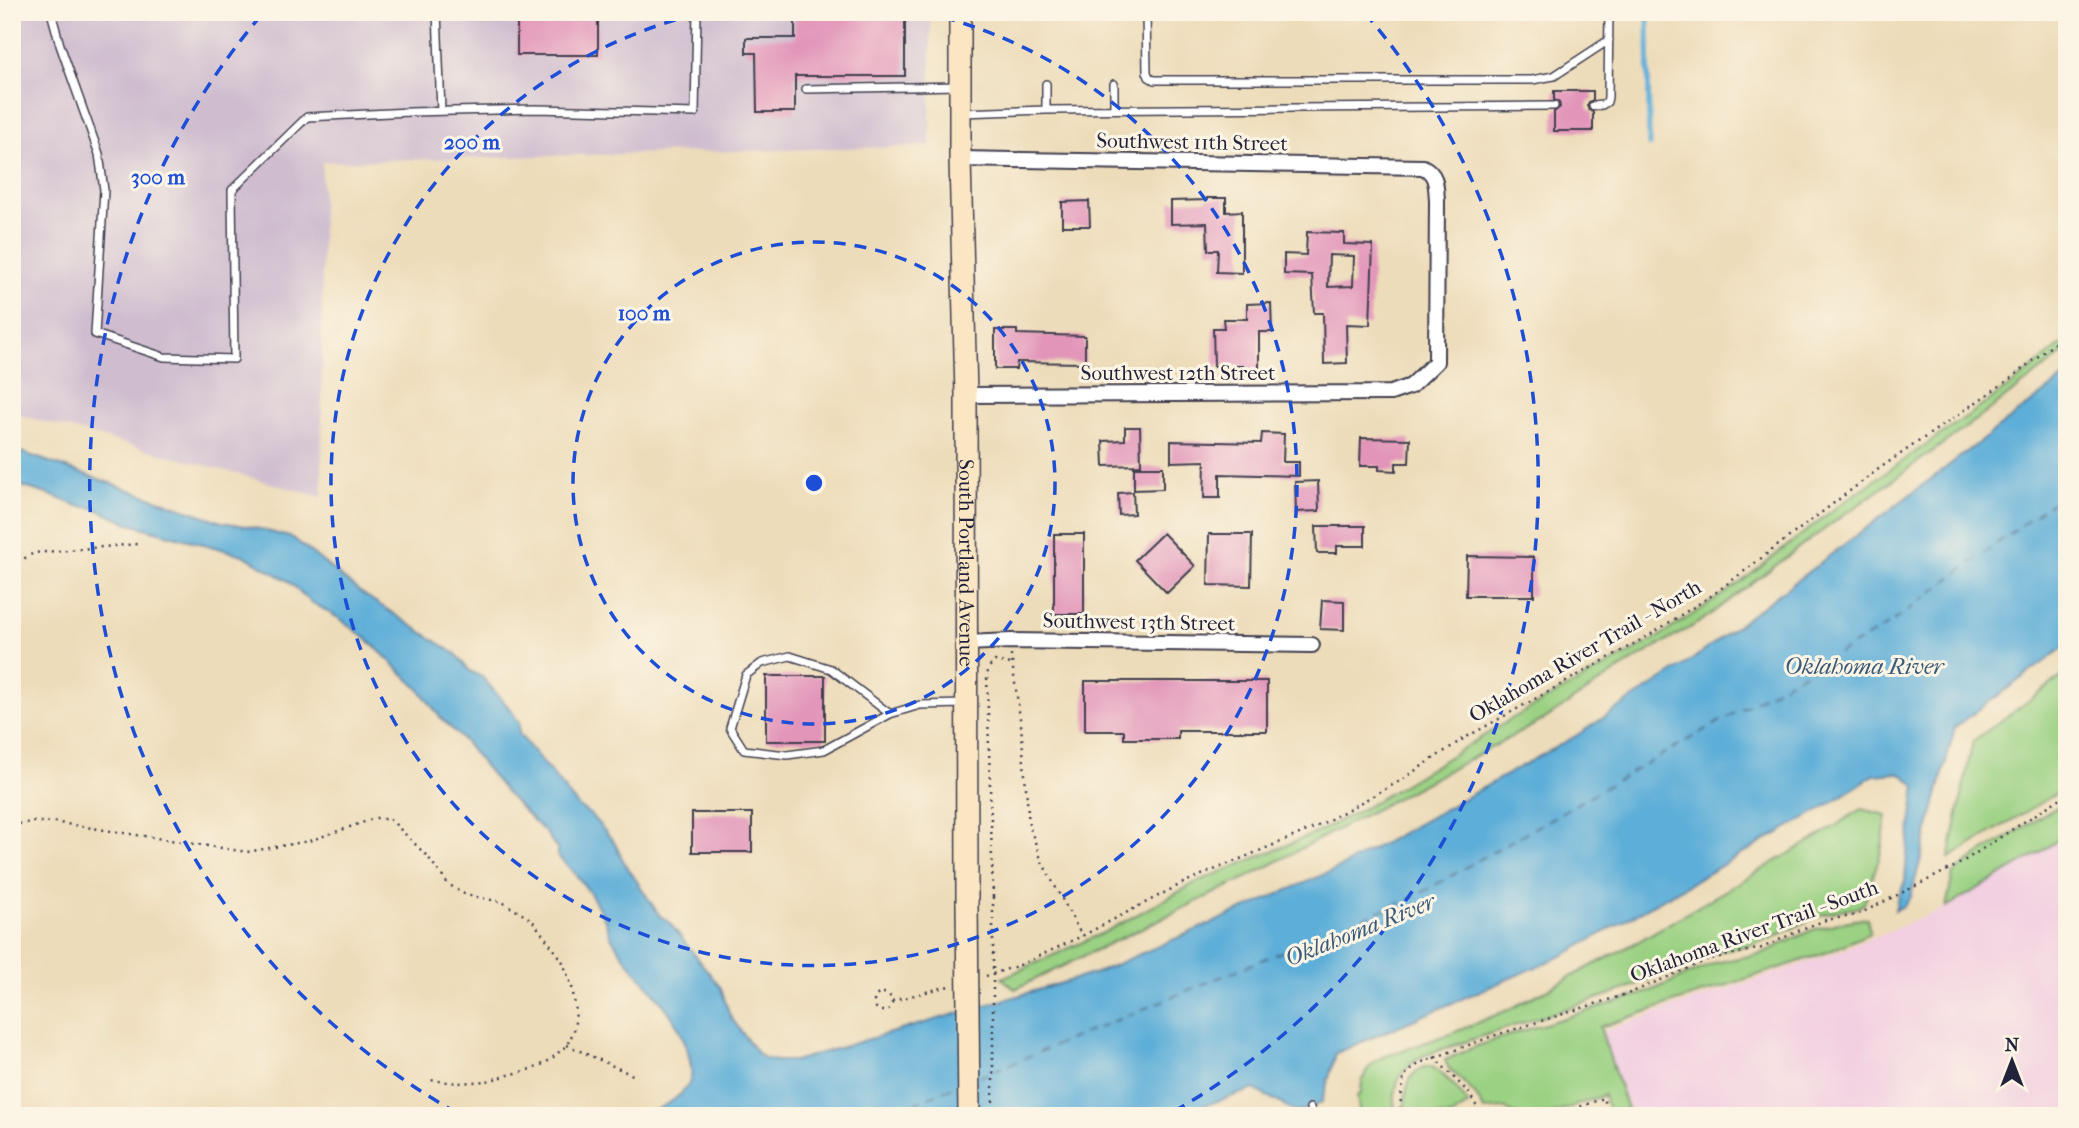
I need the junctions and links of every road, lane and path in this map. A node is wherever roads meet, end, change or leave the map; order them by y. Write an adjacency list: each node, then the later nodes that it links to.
1 (51, 12): 16 (lane)
2 (437, 12): 16 (lane)
3 (697, 12): 16 (lane)
4 (960, 12): 10 (main road, South Portland Avenue)
5 (1146, 12): 7 (lane)
6 (1609, 12): 7 (lane)
7 (1609, 40): 13 (lane)
8 (1046, 84): 15 (lane)
9 (1114, 84): 14 (lane)
10 (960, 86): 11 (lane); 17 (main road, South Portland Avenue)
11 (806, 89)
12 (1554, 106): 14 (lane)
13 (1593, 106)
14 (1114, 109): 15 (lane)
15 (1046, 110): 17 (lane)
16 (441, 111)
17 (960, 113): 18 (main road, South Portland Avenue)
18 (960, 159): 20 (street, Southwest 11th Street); 21 (main road, South Portland Avenue)
19 (2067, 333): 32 (path, Oklahoma River Trail - North)
20 (1391, 393): 21 (street, Southwest 12th Street)
21 (966, 395): 25 (main road, South Portland Avenue)
22 (137, 544): 23 (path)
23 (12, 565)
24 (1011, 641): 25 (street, Southwest 13th Street); 26 (street, Southwest 13th Street); 27 (path)
25 (966, 643): 28 (main road, South Portland Avenue)
26 (1312, 645)
27 (1013, 664): 32 (path); 42 (path, bridge)
28 (967, 704): 29 (lane); 41 (main road, South Portland Avenue, bridge)
29 (890, 714): 29 (lane)
30 (2067, 794): 37 (path, Oklahoma River Trail - South)
31 (12, 825): 36 (path)
32 (1082, 936): 33 (path, Oklahoma River Trail - North)
33 (984, 976)
34 (959, 984): 35 (path)
35 (891, 1001): 35 (path)
36 (567, 1045): 38 (path); 39 (path)
37 (1434, 1057): 40 (path); 43 (path, Oklahoma River Trail - South)
38 (637, 1077)
39 (428, 1080)
40 (1480, 1115): 44 (path)
41 (969, 1116)
42 (993, 1116)
43 (1399, 1116)
44 (1514, 1116)
45 (1554, 1116): 46 (path)
46 (1609, 1116)

